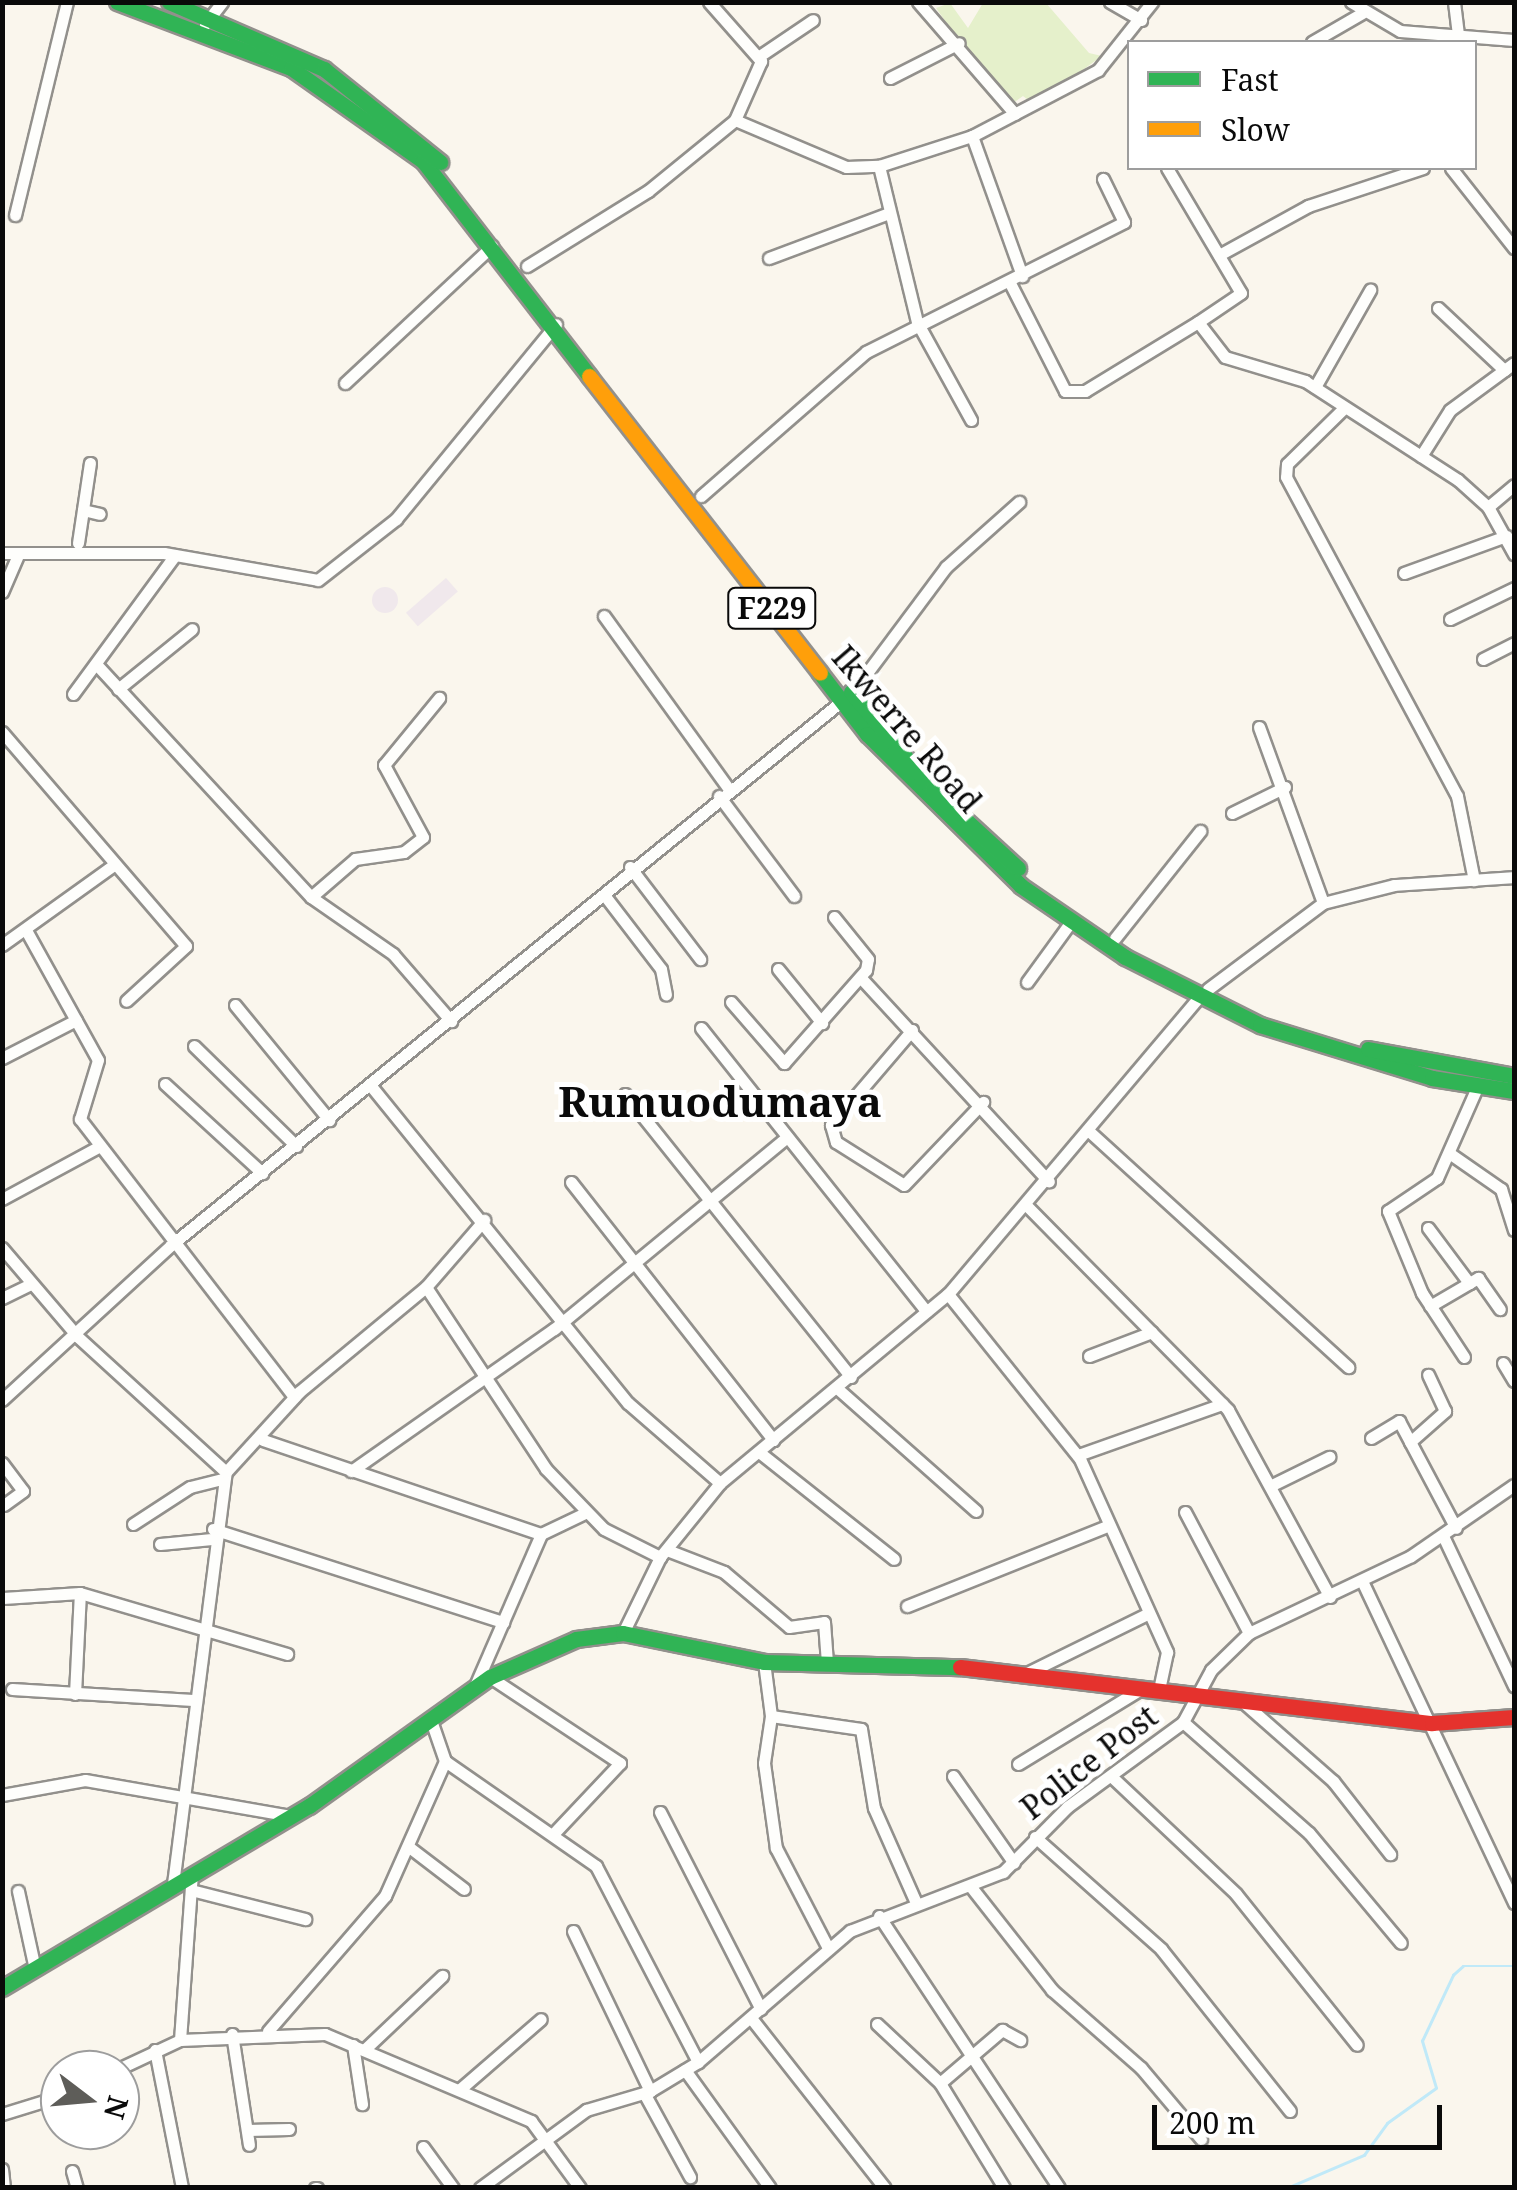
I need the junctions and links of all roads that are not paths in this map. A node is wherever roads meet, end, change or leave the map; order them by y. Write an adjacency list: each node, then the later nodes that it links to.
1 (66, 2): 31 (street)
2 (117, 2): 15 (main road, Ikwerre Road / F229)
3 (169, 2): 12 (main road, F229)
4 (222, 2): 12 (street)
5 (709, 2): 20 (street)
6 (918, 2): 19 (street)
7 (1110, 2): 14 (street)
8 (1152, 2): 14 (street)
9 (1351, 2): 11 (street)
10 (1454, 2): 16 (street)
11 (1362, 13): 16 (street); 17 (street)
12 (209, 16): 15 (street); 36 (main road, F229)
13 (813, 20): 20 (street)
14 (1141, 20): 22 (street)
15 (201, 33): 32 (main road, Ikwerre Road / F229)
16 (1458, 34): 18 (street)
17 (1315, 40)
18 (1514, 40)
19 (959, 43): 21 (street); 22 (street)
20 (758, 57): 23 (street)
21 (890, 78)
22 (1014, 114): 24 (street)
23 (735, 120): 25 (street); 36 (street)
24 (972, 136): 25 (street); 37 (street)
25 (879, 166): 30 (street)
26 (1168, 170): 34 (street)
27 (1417, 170): 34 (street)
28 (1453, 170): 33 (street)
29 (1104, 178): 37 (street)
30 (889, 213): 35 (street); 40 (street)
31 (16, 215)
32 (496, 244): 42 (main road, Ikwerre Road / F229); 44 (street)
33 (1514, 248)
34 (1218, 255): 41 (street)
35 (769, 258)
36 (527, 266): 51 (main road, F229)
37 (1016, 280): 40 (street); 41 (street)
38 (1370, 290): 45 (street)
39 (1438, 308): 43 (street)
40 (917, 322): 47 (street); 51 (street)
41 (1198, 322): 45 (street)
42 (556, 324): 59 (street); 73 (main road, Ikwerre Road / F229)
43 (1509, 366): 48 (street)
44 (344, 383)
45 (1316, 387): 46 (street)
46 (1343, 408): 48 (street); 84 (street)
47 (971, 420)
48 (1421, 456): 53 (street)
49 (90, 463): 54 (street)
50 (1514, 486): 53 (street)
51 (701, 496): 73 (main road, F229)
52 (1018, 502): 73 (street)
53 (1488, 507): 56 (street)
54 (83, 510): 55 (street); 57 (street)
55 (100, 514)
56 (1506, 536): 60 (street); 62 (street)
57 (78, 543)
58 (2, 553): 61 (street)
59 (175, 554): 61 (street); 70 (street)
60 (1514, 554)
61 (18, 555): 64 (street)
62 (1404, 573)
63 (1514, 588): 66 (street)
64 (2, 592)
65 (604, 616): 78 (street)
66 (1450, 619)
67 (192, 629): 71 (street)
68 (1514, 643): 69 (street)
69 (1483, 659)
70 (96, 664): 71 (street); 72 (street)
71 (118, 689): 87 (street)
72 (73, 694)
73 (847, 696): 78 (street); 90 (main road, Ikwerre Road / F229); 92 (main road, F229)
74 (439, 698): 87 (street)
75 (1259, 727): 77 (street)
76 (2, 732): 81 (street)
77 (1285, 787): 79 (street); 88 (street)
78 (724, 792): 82 (street); 86 (street)
79 (1232, 813)
80 (1200, 831): 92 (street)
81 (115, 864): 91 (street); 100 (street)
82 (630, 867): 85 (street); 94 (street)
83 (1514, 877): 84 (street)
84 (1474, 880): 88 (street)
85 (606, 896): 99 (street); 104 (street)
86 (794, 896)
87 (310, 897): 104 (street)
88 (1322, 903): 98 (street)
89 (834, 916): 96 (street)
90 (1070, 923): 97 (street); 98 (main road, Ikwerre Road / F229)
91 (27, 932): 93 (street); 103 (street)
92 (1114, 938): 98 (main road, F229)
93 (2, 946)
94 (700, 959)
95 (778, 969): 105 (street)
96 (861, 978): 105 (street); 107 (street)
97 (1027, 982)
98 (1203, 993): 110 (main road, F229); 113 (main road, Ikwerre Road / F229); 118 (street)
99 (666, 994)
100 (126, 1001)
101 (732, 1002): 105 (street)
102 (235, 1005): 117 (street)
103 (76, 1020): 109 (street); 121 (street)
104 (451, 1021): 112 (street)
105 (822, 1024)
106 (701, 1028): 119 (street)
107 (912, 1030): 116 (street); 116 (street)
108 (194, 1046): 120 (street)
109 (2, 1058)
110 (1514, 1076)
111 (166, 1084): 123 (street)
112 (371, 1086): 117 (street); 129 (street)
113 (1478, 1086): 114 (main road, Ikwerre Road / F229); 122 (street)
114 (1514, 1090)
115 (625, 1094): 127 (street)
116 (983, 1102): 125 (street)
117 (329, 1120): 120 (street)
118 (1091, 1133): 125 (street); 149 (street)
119 (787, 1136): 127 (street); 142 (street)
120 (296, 1146): 123 (street)
121 (98, 1148): 126 (street); 132 (street)
122 (1452, 1154): 131 (street); 140 (street)
123 (262, 1173): 132 (street)
124 (571, 1182): 134 (street)
125 (1049, 1182): 128 (street)
126 (2, 1198)
127 (711, 1202): 134 (street); 151 (street)
128 (1028, 1207): 138 (street); 144 (street)
129 (484, 1220): 137 (street); 143 (street)
130 (1428, 1228): 135 (street)
131 (1514, 1230)
132 (171, 1245): 145 (street); 155 (street)
133 (2, 1248): 136 (street)
134 (634, 1264): 143 (street); 160 (street)
135 (1468, 1283): 140 (street); 141 (street)
136 (29, 1284): 139 (street); 145 (street)
137 (426, 1286): 152 (street); 155 (street)
138 (948, 1294): 142 (street); 163 (street)
139 (2, 1298)
140 (1430, 1306): 147 (street)
141 (1500, 1308)
142 (926, 1311): 151 (street)
143 (564, 1321): 152 (street); 168 (street)
144 (1152, 1332): 146 (street); 157 (street)
145 (78, 1337): 156 (street); 167 (street)
146 (1088, 1356)
147 (1464, 1357)
148 (1504, 1363): 153 (street)
149 (1348, 1366)
150 (1428, 1375): 161 (street)
151 (850, 1377): 154 (street)
152 (485, 1380): 166 (street); 174 (street)
153 (1514, 1381)
154 (838, 1389): 160 (street); 172 (street)
155 (294, 1397): 159 (street)
156 (2, 1400)
157 (1222, 1404): 163 (street); 170 (street)
158 (1370, 1438): 161 (street)
159 (263, 1440): 166 (street); 167 (street)
160 (773, 1440): 162 (street)
161 (1410, 1442): 177 (street)
162 (759, 1452): 168 (street); 183 (street)
163 (1078, 1456): 176 (street)
164 (1329, 1456): 170 (street)
165 (2, 1463): 171 (street)
166 (351, 1471): 179 (street)
167 (224, 1476): 175 (street); 178 (street)
168 (720, 1483): 182 (street)
169 (1514, 1484): 177 (street, Police Post)
170 (1272, 1485): 186 (street)
171 (4, 1505)
172 (976, 1512)
173 (1185, 1512): 193 (street)
174 (585, 1514): 179 (street); 182 (street)
175 (133, 1524)
176 (1107, 1526): 188 (street); 189 (street)
177 (1456, 1528): 180 (street, Police Post)
178 (212, 1534): 181 (street); 190 (street); 191 (street)
179 (541, 1534): 190 (street)
180 (1444, 1538): 184 (street, Police Post); 199 (street)
181 (160, 1544)
182 (664, 1553): 192 (street); 196 (street)
183 (894, 1559)
184 (1363, 1582): 186 (street, Police Post); 212 (street)
185 (80, 1593): 187 (street); 191 (street); 204 (street)
186 (1330, 1597): 193 (street, Police Post)
187 (4, 1598)
188 (908, 1606)
189 (1147, 1614): 198 (street); 202 (street)
190 (503, 1622): 205 (street)
191 (202, 1624): 194 (street); 207 (street)
192 (623, 1633): 195 (main road); 197 (main road)
193 (1249, 1634): 203 (street, Police Post)
194 (288, 1654)
195 (764, 1662): 196 (main road); 208 (street)
196 (827, 1663): 198 (main road)
197 (490, 1677): 205 (main road); 221 (street)
198 (1012, 1680): 201 (main road)
199 (1514, 1686)
200 (12, 1688): 204 (street)
201 (1139, 1690): 202 (main road); 214 (street)
202 (1159, 1691): 203 (main road)
203 (1200, 1693): 206 (main road); 210 (street, Police Post)
204 (75, 1694): 207 (street)
205 (471, 1695): 211 (main road)
206 (1240, 1699): 212 (main road); 224 (street)
207 (193, 1700): 217 (street)
208 (771, 1716): 232 (street); 237 (street)
209 (1514, 1717): 212 (main road)
210 (1183, 1722): 216 (street, Police Post); 236 (street)
211 (432, 1724): 213 (street); 220 (main road)
212 (1432, 1724): 231 (street)
213 (444, 1761): 221 (street); 223 (street)
214 (1018, 1764)
215 (953, 1776): 225 (street)
216 (1112, 1777): 222 (street, Police Post); 248 (street)
217 (182, 1794): 218 (street); 220 (street); 227 (street)
218 (2, 1795)
219 (660, 1812): 241 (street)
220 (292, 1816): 226 (main road)
221 (554, 1833): 253 (street)
222 (1036, 1837): 225 (street, Police Post); 260 (street)
223 (409, 1847): 229 (street); 244 (street)
224 (1390, 1854)
225 (1014, 1863): 228 (street, Police Post)
226 (191, 1881): 227 (main road); 234 (street); 246 (street)
227 (173, 1884): 238 (main road)
228 (972, 1887): 232 (street, Police Post); 265 (street)
229 (464, 1889)
230 (18, 1892): 238 (street)
231 (1514, 1903)
232 (916, 1904): 233 (street, Police Post)
233 (879, 1916): 237 (street, Police Post); 251 (street)
234 (305, 1919)
235 (573, 1931): 257 (street)
236 (1402, 1943)
237 (827, 1946): 241 (street, Police Post)
238 (34, 1969): 240 (main road)
239 (442, 1976): 249 (street)
240 (2, 1988)
241 (756, 2014): 253 (street, Police Post); 278 (street)
242 (541, 2019): 256 (street)
243 (878, 2024): 255 (street)
244 (268, 2030): 245 (street); 249 (street)
245 (232, 2034): 246 (street); 263 (street)
246 (180, 2040): 250 (street)
247 (1020, 2040): 251 (street)
248 (1357, 2045)
249 (359, 2048): 256 (street); 259 (street)
250 (155, 2050): 252 (street); 274 (street)
251 (972, 2054): 255 (street); 280 (street)
252 (140, 2058)
253 (698, 2062): 254 (street, Police Post)
254 (685, 2070): 257 (street, Police Post); 277 (street)
255 (940, 2084): 279 (street)
256 (459, 2090): 264 (street)
257 (647, 2092): 264 (street, Police Post); 270 (street)
258 (40, 2102): 261 (street)
259 (362, 2104)
260 (1290, 2110)
261 (2, 2114)
262 (289, 2129): 263 (street)
263 (247, 2130): 266 (street)
264 (546, 2136): 271 (street, Police Post); 276 (street)
265 (1201, 2138)
266 (249, 2146)
267 (424, 2147): 275 (street)
268 (2, 2168): 272 (street)
269 (72, 2171): 273 (street)
270 (690, 2176)
271 (485, 2186)
272 (4, 2188)
273 (77, 2188)
274 (182, 2188)
275 (453, 2188)
276 (580, 2188)
277 (770, 2188)
278 (885, 2188)
279 (1004, 2188)
280 (1060, 2188)

